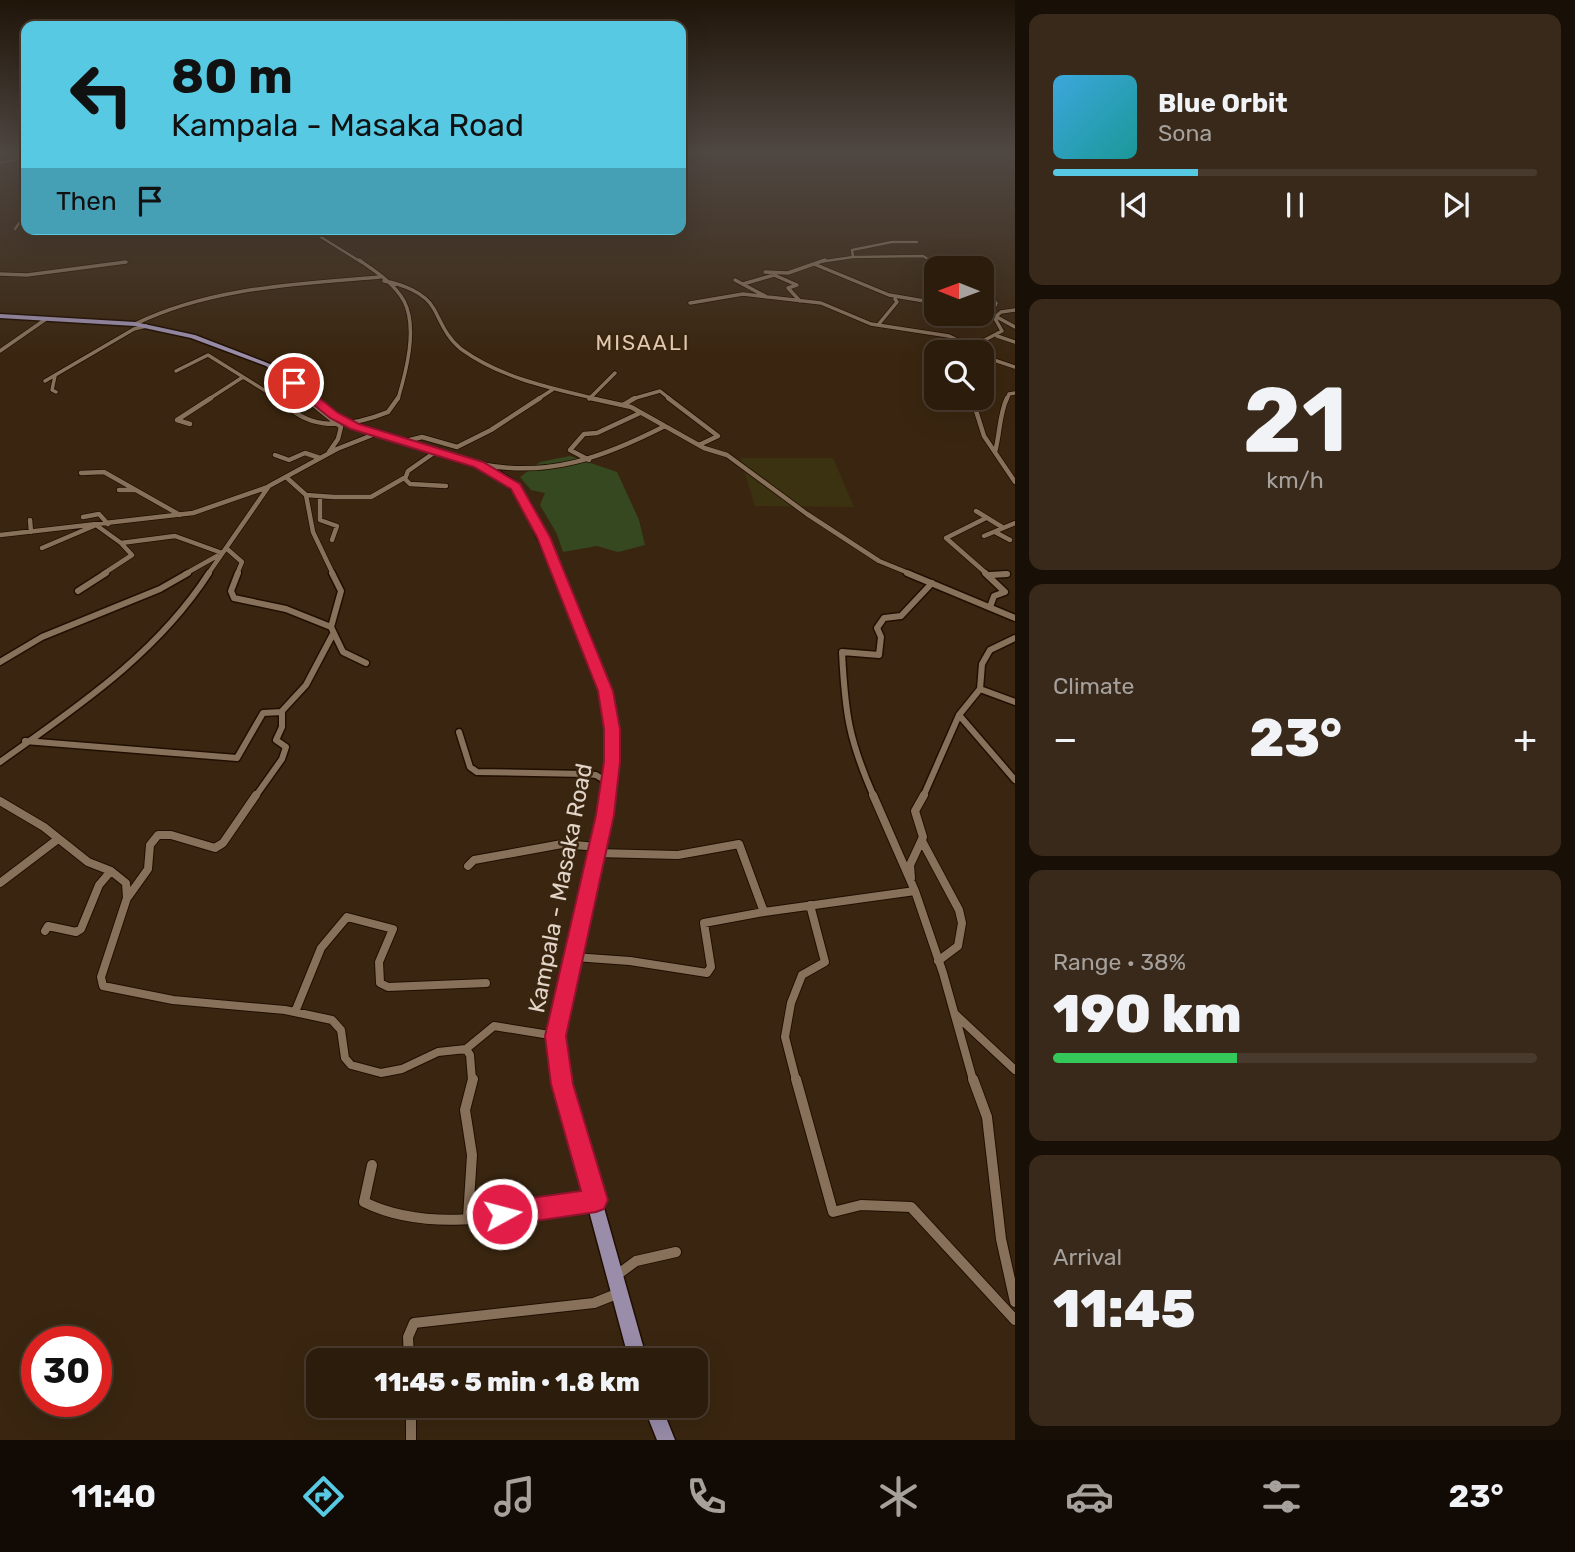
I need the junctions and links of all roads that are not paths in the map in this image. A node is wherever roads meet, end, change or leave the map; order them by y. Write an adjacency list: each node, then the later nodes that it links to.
1 (21, 225): 2 (street)
2 (15, 229)
3 (316, 235): 16 (street)
4 (917, 242): 9 (street)
5 (873, 250): 6 (street)
6 (891, 252): 7 (street); 8 (street)
7 (886, 255): 8 (street); 9 (street)
8 (908, 255): 10 (street)
9 (853, 257): 12 (street)
10 (924, 257)
11 (126, 262): 14 (street)
12 (814, 264): 15 (street); 20 (street)
13 (765, 272): 15 (street)
14 (0, 274)
15 (774, 275): 18 (street); 21 (street)
16 (382, 279): 29 (street); 46 (street); 54 (street)
17 (736, 281): 18 (street)
18 (743, 284): 19 (street)
19 (767, 297): 21 (street); 24 (street)
20 (895, 299): 22 (street); 30 (street)
21 (801, 302): 30 (street)
22 (924, 302)
23 (995, 302): 27 (street)
24 (690, 303)
25 (1015, 310): 27 (street)
26 (0, 317): 28 (main road, Kampala - Masaka Road)
27 (995, 317): 32 (street); 33 (street)
28 (45, 319): 29 (main road, Kampala - Masaka Road); 37 (street)
29 (135, 324): 31 (main road, Kampala - Masaka Road)
30 (878, 325): 34 (street)
31 (148, 326): 42 (street); 45 (main road, Kampala - Masaka Road)
32 (1015, 327)
33 (997, 335): 35 (street); 36 (street)
34 (957, 340)
35 (986, 340)
36 (1015, 342)
37 (0, 351)
38 (994, 360): 39 (street)
39 (1015, 368)
40 (176, 371): 43 (street)
41 (615, 373): 49 (street)
42 (55, 376): 44 (street); 47 (street)
43 (243, 377): 45 (street); 55 (street)
44 (45, 382)
45 (299, 390): 54 (main road, Kampala - Masaka Road)
46 (552, 390): 49 (street); 58 (street)
47 (56, 392)
48 (1015, 393): 61 (street)
49 (589, 399): 50 (street)
50 (622, 405): 53 (street); 59 (street)
51 (292, 410): 54 (street)
52 (976, 410): 61 (street)
53 (640, 413): 56 (street); 65 (street)
54 (342, 423): 57 (main road, Kampala - Masaka Road); 62 (street)
55 (190, 424)
56 (665, 426): 59 (street); 65 (street)
57 (374, 434): 58 (main road, Kampala - Masaka Road); 62 (street)
58 (402, 442): 60 (main road, Kampala - Masaka Road)
59 (699, 445): 98 (street)
60 (438, 450): 66 (main road, Kampala - Masaka Road); 69 (street)
61 (995, 452): 70 (street)
62 (327, 454): 64 (street)
63 (275, 455): 64 (street)
64 (320, 458): 68 (street)
65 (589, 460): 66 (street)
66 (479, 464): 114 (main road, Kampala - Masaka Road)
67 (81, 473): 74 (street)
68 (286, 477): 71 (street); 75 (street)
69 (404, 478): 72 (street); 76 (street)
70 (1015, 482)
71 (270, 486): 78 (street); 94 (street)
72 (446, 486)
73 (119, 490): 74 (street)
74 (136, 490): 78 (street)
75 (306, 495): 76 (street); 102 (street)
76 (320, 496): 90 (street)
77 (976, 511): 80 (street)
78 (180, 515): 83 (street)
79 (83, 517): 83 (street)
80 (986, 518): 85 (street); 96 (street)
81 (30, 520): 86 (street)
82 (1015, 523): 85 (street)
83 (108, 524): 84 (street)
84 (96, 525): 86 (street); 92 (street); 93 (street)
85 (1002, 527): 87 (street)
86 (31, 532): 88 (street)
87 (995, 532): 89 (street); 91 (street)
88 (0, 535)
89 (984, 536)
90 (332, 540)
91 (1010, 540)
92 (121, 543): 94 (street); 99 (street)
93 (42, 548)
94 (224, 551): 102 (street); 104 (street); 111 (street)
95 (985, 568): 96 (street)
96 (992, 574): 97 (street); 100 (street)
97 (1007, 574)
98 (932, 583): 100 (street); 122 (street)
99 (78, 591)
100 (990, 607): 101 (street)
101 (1015, 618)
102 (332, 631): 105 (street); 108 (street)
103 (1015, 638): 106 (street)
104 (0, 662)
105 (366, 663)
106 (980, 689): 107 (street); 109 (street)
107 (1015, 702)
108 (282, 712): 111 (street); 123 (street)
109 (959, 715): 113 (street); 117 (street)
110 (459, 732): 114 (street)
111 (25, 741): 112 (street)
112 (0, 759)
113 (1015, 779)
114 (609, 783): 118 (main road, Kampala - Masaka Road)
115 (0, 801): 116 (street)
116 (58, 839): 120 (street); 121 (street)
117 (922, 841): 122 (street); 128 (street)
118 (597, 850): 119 (street); 125 (street); 127 (main road, Kampala - Masaka Road)
119 (468, 866)
120 (111, 871): 123 (street); 126 (street)
121 (0, 883)
122 (913, 887): 124 (street); 128 (street)
123 (127, 898): 130 (street)
124 (810, 905): 125 (street); 142 (street)
125 (764, 912): 127 (street)
126 (45, 931)
127 (572, 957): 132 (main road, Kampala - Masaka Road)
128 (938, 961): 131 (street)
129 (486, 983): 130 (street)
130 (295, 1012): 133 (street)
131 (954, 1013): 134 (street); 141 (street)
132 (556, 1036): 133 (street); 136 (main road, Kampala - Masaka Road)
133 (466, 1049): 137 (street)
134 (1015, 1070)
135 (372, 1165): 137 (street)
136 (596, 1200): 137 (street); 139 (main road, Kampala - Masaka Road)
137 (468, 1217)
138 (676, 1252): 139 (street)
139 (615, 1276): 140 (main road, Kampala - Masaka Road)
140 (619, 1293): 143 (street); 144 (main road, Kampala - Masaka Road)
141 (1015, 1302)
142 (1015, 1320)
143 (408, 1348)
144 (635, 1348)
145 (411, 1418): 147 (street)
146 (657, 1418): 148 (main road)
147 (411, 1440)
148 (666, 1440)

